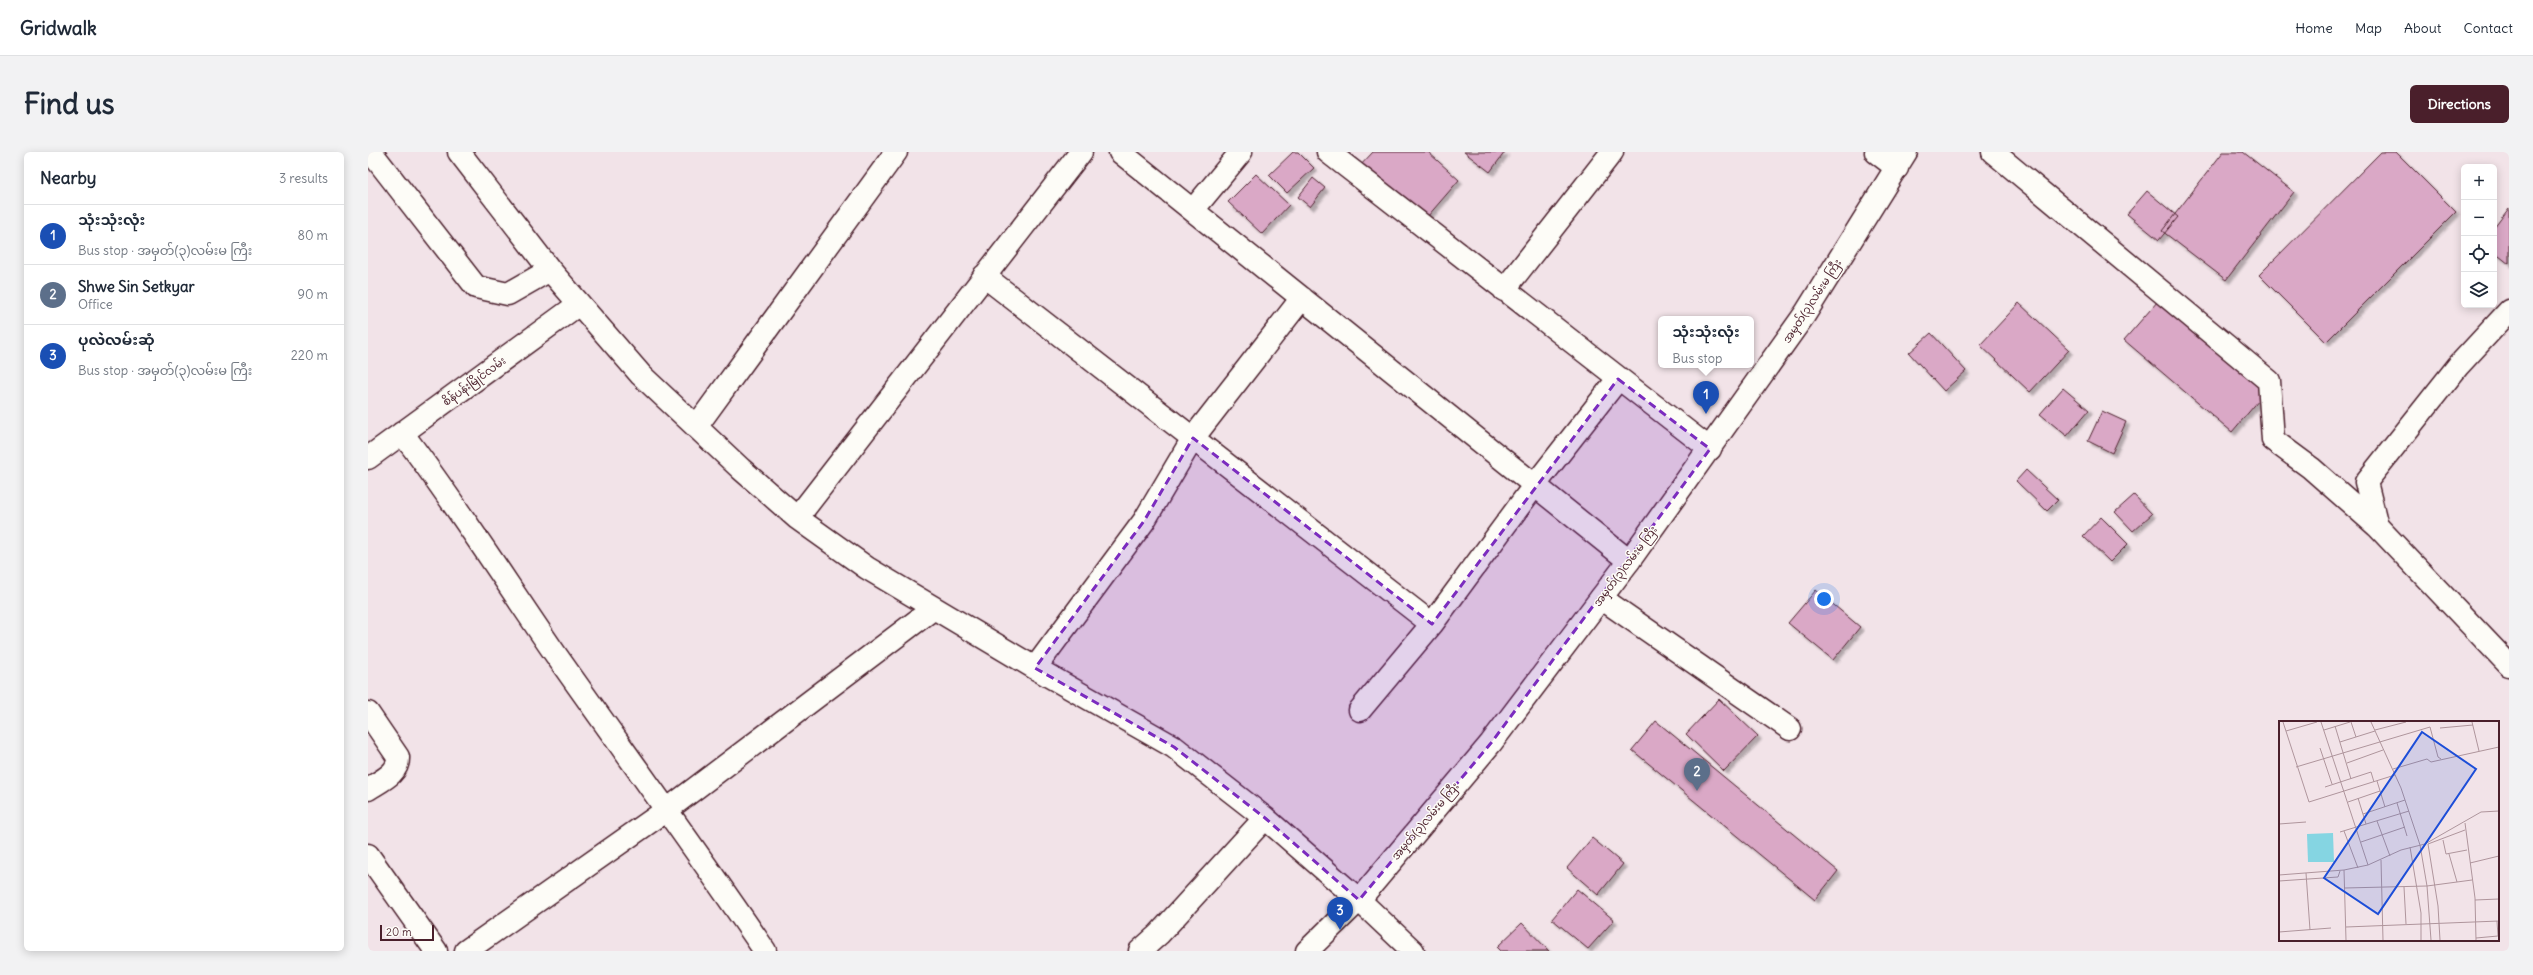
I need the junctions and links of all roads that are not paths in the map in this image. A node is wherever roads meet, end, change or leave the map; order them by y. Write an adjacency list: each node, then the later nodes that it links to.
1 (371, 152): 13 (street)
2 (459, 152): 13 (street)
3 (896, 152): 20 (street)
4 (1081, 152): 14 (street)
5 (1120, 152): 12 (street)
6 (1241, 152): 12 (street)
7 (1328, 152): 15 (street)
8 (1612, 152): 15 (street)
9 (1876, 152): 11 (street)
10 (1993, 152): 27 (street)
11 (1902, 160): 23 (street, အမှတ်(၃)လမ်းမ ကြီး)
12 (1193, 210): 16 (street)
13 (550, 270): 17 (street)
14 (984, 276): 22 (street); 26 (street)
15 (1504, 290): 19 (street)
16 (1302, 298): 22 (street); 25 (street)
17 (579, 304): 20 (street); 21 (street, စိန်ပန်းမြိုင်လမ်း)
18 (2509, 311): 27 (street)
19 (1618, 379): 23 (street); 25 (street)
20 (696, 427): 26 (street)
21 (402, 433): 24 (street, စိန်ပန်းမြိုင်လမ်း); 38 (street)
22 (1193, 438): 31 (street); 33 (street)
23 (1710, 449): 28 (street, အမှတ်(၃)လမ်းမ ကြီး)
24 (368, 458)
25 (1534, 486): 28 (street); 31 (street)
26 (797, 518): 30 (street)
27 (2377, 526): 32 (street)
28 (1629, 561): 29 (street, အမှတ်(၃)လမ်းမ ကြီး)
29 (1601, 598): 36 (street); 41 (street, အမှတ်(၃)လမ်းမ ကြီး)
30 (934, 608): 33 (street); 38 (street)
31 (1432, 624): 34 (street)
32 (2509, 664)
33 (1035, 668): 39 (street)
34 (1360, 710)
35 (368, 713): 37 (street)
36 (1790, 729)
37 (368, 789)
38 (668, 809): 44 (street); 45 (street)
39 (1265, 818): 41 (street); 46 (street)
40 (368, 855): 43 (street)
41 (1358, 900): 42 (street); 47 (street, အမှတ်(၃)လမ်းမ ကြီး)
42 (1409, 950)
43 (436, 951)
44 (466, 951)
45 (765, 951)
46 (1140, 951)
47 (1307, 951)

